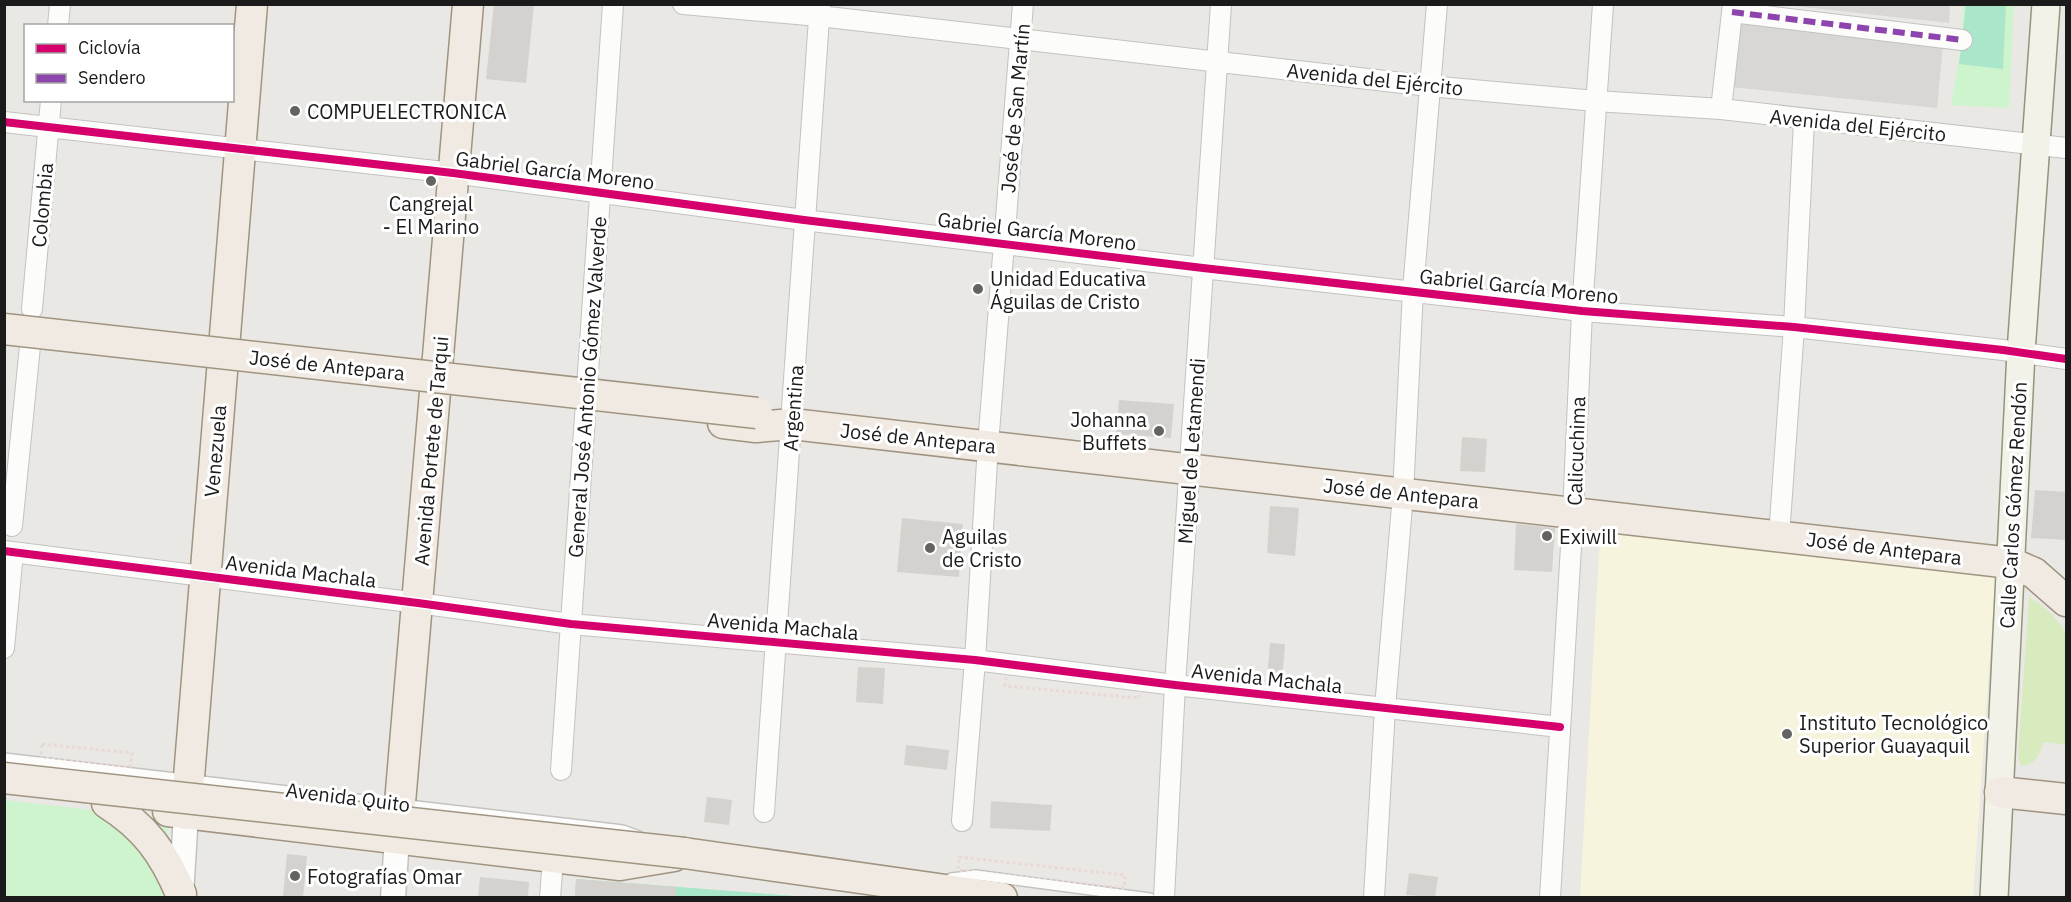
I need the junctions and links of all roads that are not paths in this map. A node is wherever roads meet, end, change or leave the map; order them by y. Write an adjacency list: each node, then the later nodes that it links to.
1 (60, 4): 13 (street)
2 (252, 4): 25 (main road, Venezuela)
3 (468, 4): 27 (main road, Avenida Portete de Tarqui)
4 (613, 4): 28 (street, General José Antonio Gómez Valverde)
5 (683, 4): 12 (street, Avenida del Ejército)
6 (1023, 4): 14 (street, José de San Martín)
7 (1221, 4): 16 (street, Miguel de Letamendi)
8 (1437, 4): 17 (street)
9 (1603, 4): 18 (street, Calicuchima)
10 (2046, 4): 24 (main road, Calle Carlos Gómez Rendón)
11 (1732, 8): 15 (street); 20 (street)
12 (820, 10): 14 (street, Avenida del Ejército); 29 (street, Argentina)
13 (58, 24)
14 (1020, 39): 16 (street, Avenida del Ejército); 30 (street, José de San Martín)
15 (1962, 40)
16 (1216, 61): 17 (street, Avenida del Ejército); 31 (street, Miguel de Letamendi)
17 (1429, 86): 18 (street, Avenida del Ejército); 32 (street)
18 (1596, 101): 20 (street, Avenida del Ejército); 34 (street, Calicuchima)
19 (51, 102): 23 (street, Colombia)
20 (1721, 110): 21 (street, Avenida del Ejército)
21 (1804, 120): 24 (street, Avenida del Ejército); 35 (street)
22 (4, 122): 23 (street, Gabriel García Moreno)
23 (49, 128): 25 (street, Gabriel García Moreno); 33 (street, Colombia)
24 (2036, 144): 26 (street, Avenida del Ejército); 38 (main road, Calle Carlos Gómez Rendón)
25 (240, 148): 27 (street, Gabriel García Moreno); 40 (main road, Venezuela)
26 (2067, 148)
27 (453, 173): 28 (street, Gabriel García Moreno); 41 (main road, Avenida Portete de Tarqui)
28 (600, 191): 29 (street, Gabriel García Moreno); 42 (street, General José Antonio Gómez Valverde)
29 (804, 220): 30 (street, Gabriel García Moreno); 43 (street, Argentina)
30 (1004, 244): 31 (street, Gabriel García Moreno); 44 (street, José de San Martín)
31 (1203, 268): 32 (street, Gabriel García Moreno); 45 (street, Miguel de Letamendi)
32 (1413, 290): 34 (street, Gabriel García Moreno); 46 (street)
33 (32, 309)
34 (1581, 311): 35 (street, Gabriel García Moreno); 47 (street, Calicuchima)
35 (1794, 327): 38 (street, Gabriel García Moreno); 49 (street)
36 (4, 329): 43 (main road, José de Antepara, bridge)
37 (17, 345): 40 (main road, José de Antepara); 48 (street)
38 (2021, 352): 39 (street, Gabriel García Moreno); 51 (main road, Calle Carlos Gómez Rendón)
39 (2067, 358)
40 (222, 367): 41 (main road, José de Antepara); 52 (main road, Venezuela)
41 (436, 392): 42 (main road, José de Antepara); 54 (main road, Avenida Portete de Tarqui)
42 (586, 407): 43 (main road, José de Antepara); 55 (street, General José Antonio Gómez Valverde)
43 (792, 424): 44 (main road, José de Antepara); 56 (street, Argentina)
44 (988, 445): 45 (main road, José de Antepara); 58 (street, José de San Martín)
45 (1190, 469): 46 (main road, José de Antepara); 59 (street, Miguel de Letamendi)
46 (1403, 494): 47 (main road, José de Antepara); 60 (street)
47 (1573, 513): 49 (main road, José de Antepara); 61 (street, Calicuchima)
48 (12, 526)
49 (1779, 536): 51 (main road, José de Antepara)
50 (9, 551): 52 (street, Avenida Machala); 57 (street)
51 (2011, 563): 53 (main road); 67 (main road, Calle Carlos Gómez Rendón)
52 (206, 575): 54 (street, Avenida Machala); 65 (main road, Venezuela)
53 (2067, 601)
54 (418, 603): 55 (street, Avenida Machala); 70 (main road, Avenida Portete de Tarqui)
55 (571, 624): 56 (street, Avenida Machala); 63 (street, General José Antonio Gómez Valverde)
56 (775, 642): 58 (street, Avenida Machala); 71 (street, Argentina)
57 (4, 648)
58 (975, 660): 59 (street, Avenida Machala); 73 (street, José de San Martín)
59 (1175, 685): 60 (street, Avenida Machala); 83 (street, Miguel de Letamendi)
60 (1385, 708): 61 (street, Avenida Machala); 84 (street)
61 (1560, 727): 85 (street, Calicuchima)
62 (4, 758): 65 (lane, Avenida Quito)
63 (561, 770)
64 (4, 778): 75 (main road, Avenida Quito, bridge)
65 (189, 779): 70 (lane, Avenida Quito); 72 (main road, Venezuela)
66 (4, 792): 69 (main road, Avenida Quito)
67 (2000, 792): 68 (main road); 86 (main road, Calle Carlos Gómez Rendón)
68 (2067, 799)
69 (107, 803): 72 (main road, Avenida Quito); 78 (main road)
70 (401, 803): 74 (main road, Avenida Portete de Tarqui); 75 (lane, Avenida Quito)
71 (764, 812)
72 (186, 814): 74 (main road, Avenida Quito); 78 (street, Venezuela)
73 (962, 821)
74 (398, 838): 76 (main road, Avenida Quito); 80 (street, Avenida Portete de Tarqui)
75 (686, 854): 76 (main road, Avenida Quito); 77 (main road, Avenida Quito)
76 (553, 858): 81 (street)
77 (907, 884): 79 (main road, Avenida Quito); 82 (lane, Avenida Quito)
78 (181, 896)
79 (986, 896)
80 (393, 897)
81 (550, 897)
82 (1150, 897)
83 (1164, 897)
84 (1374, 897)
85 (1550, 897)
86 (1994, 897)

